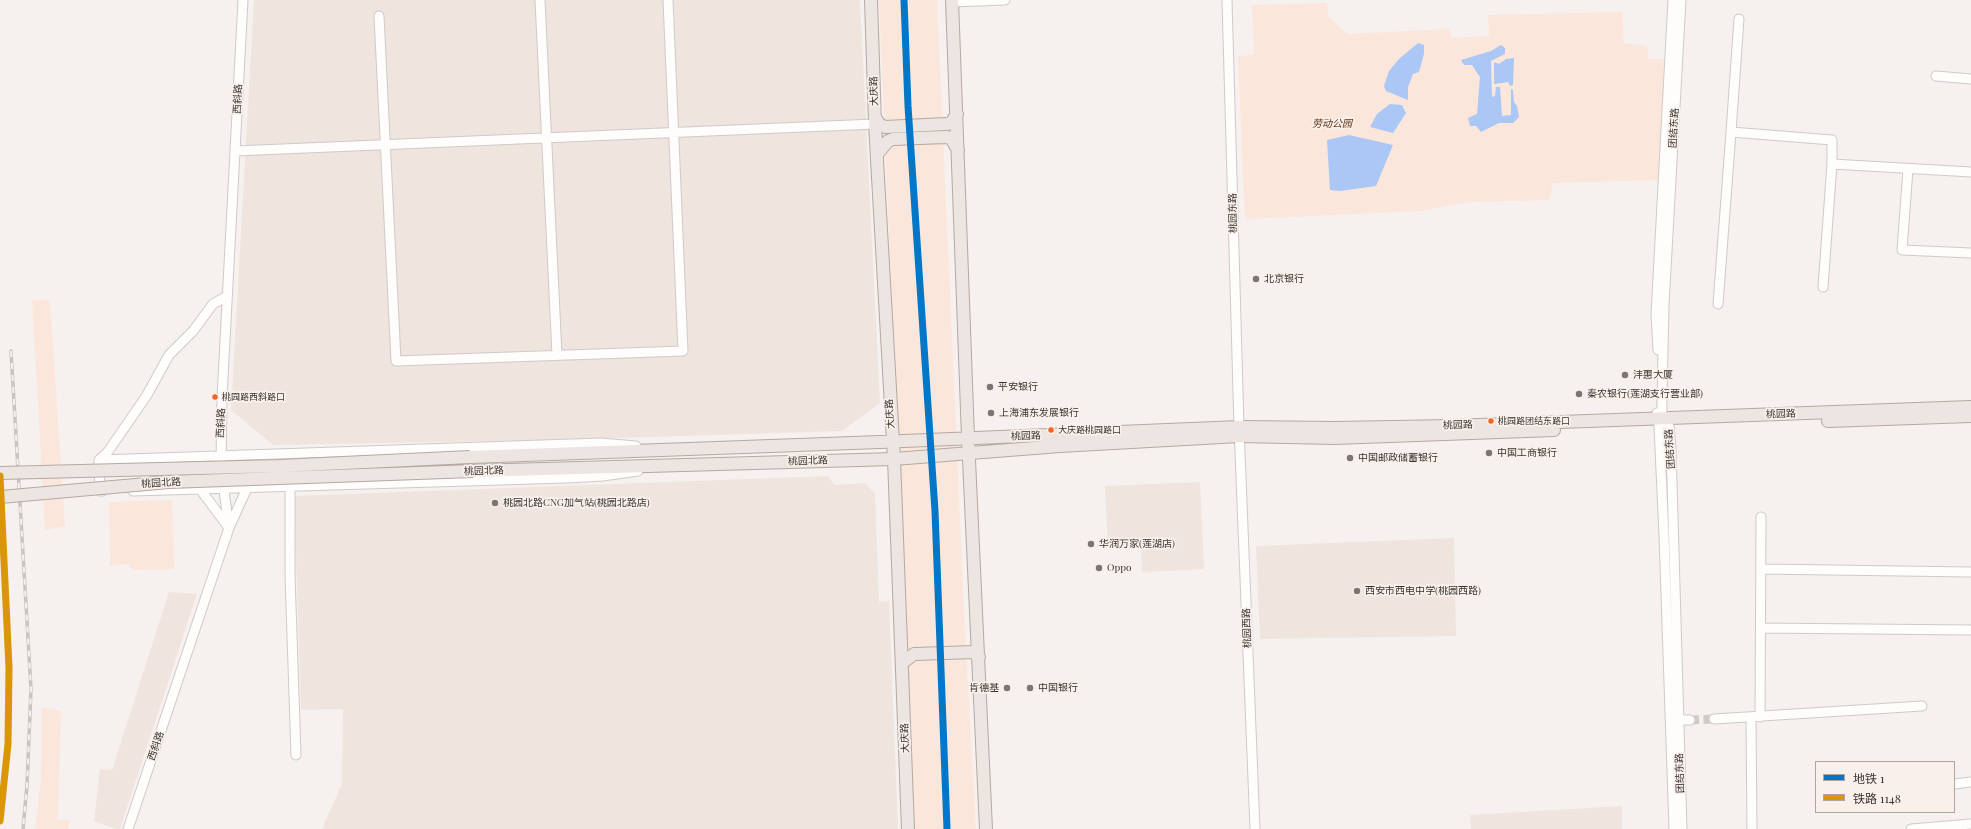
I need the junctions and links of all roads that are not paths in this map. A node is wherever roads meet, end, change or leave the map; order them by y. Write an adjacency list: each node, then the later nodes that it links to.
1 (243, 0): 21 (street, 西斜路)
2 (540, 0): 18 (street)
3 (668, 0): 17 (street)
4 (871, 0): 15 (main road, 大庆路)
5 (1005, 0): 9 (street)
6 (1226, 0): 34 (street, 桃园东路)
7 (1673, 0): 33 (street)
8 (1681, 0): 33 (street, 团结东路)
9 (952, 1): 14 (main road)
10 (379, 16): 19 (street)
11 (1739, 19): 16 (street)
12 (1936, 76): 13 (street)
13 (1971, 79)
14 (957, 114): 15 (main road); 20 (main road)
15 (875, 120): 17 (street); 22 (main road, 大庆路)
16 (1731, 132): 23 (street); 29 (street)
17 (674, 133): 18 (street); 30 (street)
18 (546, 138): 19 (street); 30 (street)
19 (385, 145): 21 (street); 30 (street)
20 (958, 150): 22 (main road); 35 (main road)
21 (235, 151): 28 (street, 西斜路)
22 (877, 154): 36 (main road, 大庆路)
23 (1832, 164): 24 (street); 27 (street)
24 (1908, 168): 25 (street); 26 (street)
25 (1971, 172)
26 (1971, 253)
27 (1823, 286)
28 (227, 296): 39 (street, 西斜路); 41 (street)
29 (1718, 304)
30 (556, 355)
31 (1971, 407): 33 (main road, 桃园路)
32 (1971, 416): 33 (main road, 桃园路)
33 (1662, 422): 34 (main road, 桃园路); 62 (street, 团结东路); 72 (street)
34 (1239, 431): 35 (main road, 桃园路); 38 (main road, 桃园路); 71 (street, 桃园西路)
35 (968, 438): 36 (main road, 桃园北路); 38 (main road)
36 (892, 442): 37 (main road, 桃园北路); 40 (main road, 大庆路)
37 (673, 450): 39 (street); 43 (main road, 桃园北路, bridge)
38 (969, 452): 40 (main road, 桃园北路); 55 (main road)
39 (220, 457): 41 (street); 46 (street, 西斜路)
40 (894, 459): 42 (main road, 桃园北路); 56 (main road, 大庆路)
41 (99, 460): 47 (street)
42 (663, 466): 44 (street); 48 (main road, 桃园北路, bridge)
43 (0, 473)
44 (290, 485): 45 (street); 64 (street)
45 (248, 486): 46 (street); 50 (street)
46 (223, 488): 47 (street); 50 (street, 西斜路)
47 (200, 489): 50 (street)
48 (0, 496)
49 (1761, 517): 51 (street)
50 (229, 528): 68 (street, 西斜路)
51 (1761, 569): 52 (street); 53 (street)
52 (1971, 572)
53 (1761, 628): 54 (street); 60 (street)
54 (1971, 630)
55 (979, 642): 56 (main road); 57 (main road)
56 (901, 644): 58 (main road, 大庆路)
57 (979, 657): 58 (main road); 70 (main road)
58 (902, 663): 69 (main road, 大庆路)
59 (1922, 706): 60 (street)
60 (1755, 717): 61 (street); 74 (street)
61 (1714, 719)
62 (1678, 720): 63 (street); 73 (street, 团结东路)
63 (1690, 720)
64 (296, 755)
65 (1971, 782): 66 (street)
66 (1955, 784)
67 (1971, 824): 75 (street)
68 (128, 829)
69 (908, 829)
70 (986, 829)
71 (1255, 829)
72 (1674, 829)
73 (1682, 829)
74 (1752, 829)
75 (1911, 829)

